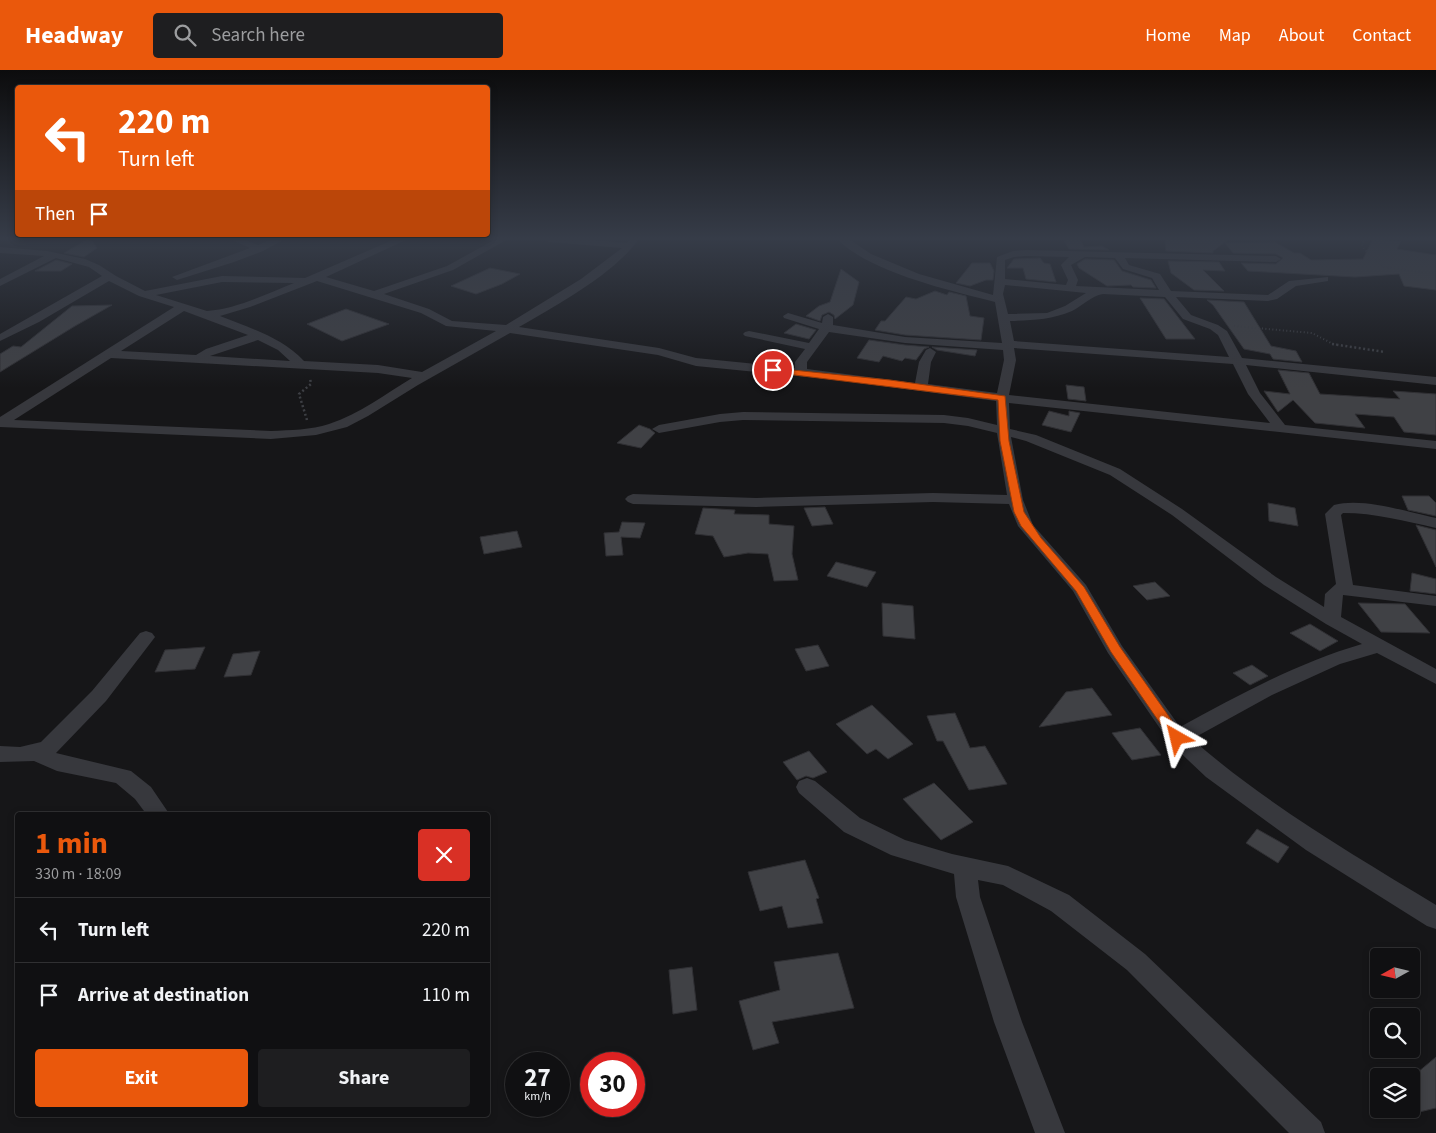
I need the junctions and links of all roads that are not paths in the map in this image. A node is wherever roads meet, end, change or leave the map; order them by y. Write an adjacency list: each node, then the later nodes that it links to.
1 (88, 289): 26 (street)
2 (136, 289): 15 (street)
3 (143, 289): 15 (street)
4 (150, 289): 15 (street)
5 (290, 289): 21 (street)
6 (353, 289): 17 (street)
7 (390, 289): 17 (street)
8 (573, 289): 25 (street)
9 (955, 289): 19 (street)
10 (1000, 289): 19 (street)
11 (1067, 289): 19 (street)
12 (1076, 289): 16 (street)
13 (1163, 289): 18 (street)
14 (1285, 289): 18 (street)
15 (139, 290): 20 (street)
16 (1099, 291): 18 (street); 19 (street)
17 (374, 294): 25 (street)
18 (1167, 294): 35 (street)
19 (1001, 300): 31 (street)
20 (181, 308): 21 (street); 33 (street)
21 (206, 314): 28 (street)
22 (788, 316): 23 (street)
23 (827, 322): 30 (street); 31 (street)
24 (0, 330): 26 (street)
25 (508, 330): 37 (street); 38 (street)
26 (12, 331): 29 (street)
27 (749, 334): 30 (street)
28 (257, 336): 34 (street); 36 (street)
29 (0, 338)
30 (811, 346): 37 (street)
31 (1009, 346): 35 (street); 41 (street)
32 (930, 352): 40 (street)
33 (109, 354): 34 (street); 42 (street)
34 (197, 360): 36 (street)
35 (1237, 361): 39 (street); 43 (street)
36 (302, 365): 38 (street)
37 (801, 373): 40 (street)
38 (424, 376): 42 (street)
39 (1436, 381)
40 (921, 387): 41 (street)
41 (1002, 398): 43 (street); 45 (street)
42 (0, 423)
43 (1280, 427): 46 (street)
44 (660, 429): 45 (street)
45 (1004, 431): 48 (street); 52 (street)
46 (1436, 445)
47 (633, 498): 48 (street)
48 (1015, 500): 56 (street)
49 (1436, 523): 50 (street)
50 (1345, 588): 51 (street); 52 (street)
51 (1436, 601)
52 (1332, 620): 54 (street)
53 (146, 637): 57 (street)
54 (1379, 646): 55 (street); 56 (street)
55 (1436, 677)
56 (1177, 738): 62 (street)
57 (36, 753): 58 (street); 60 (street)
58 (0, 754)
59 (807, 787): 61 (street)
60 (157, 812)
61 (965, 867): 63 (street); 64 (street)
62 (1436, 918)
63 (1050, 1133)
64 (1310, 1133)

